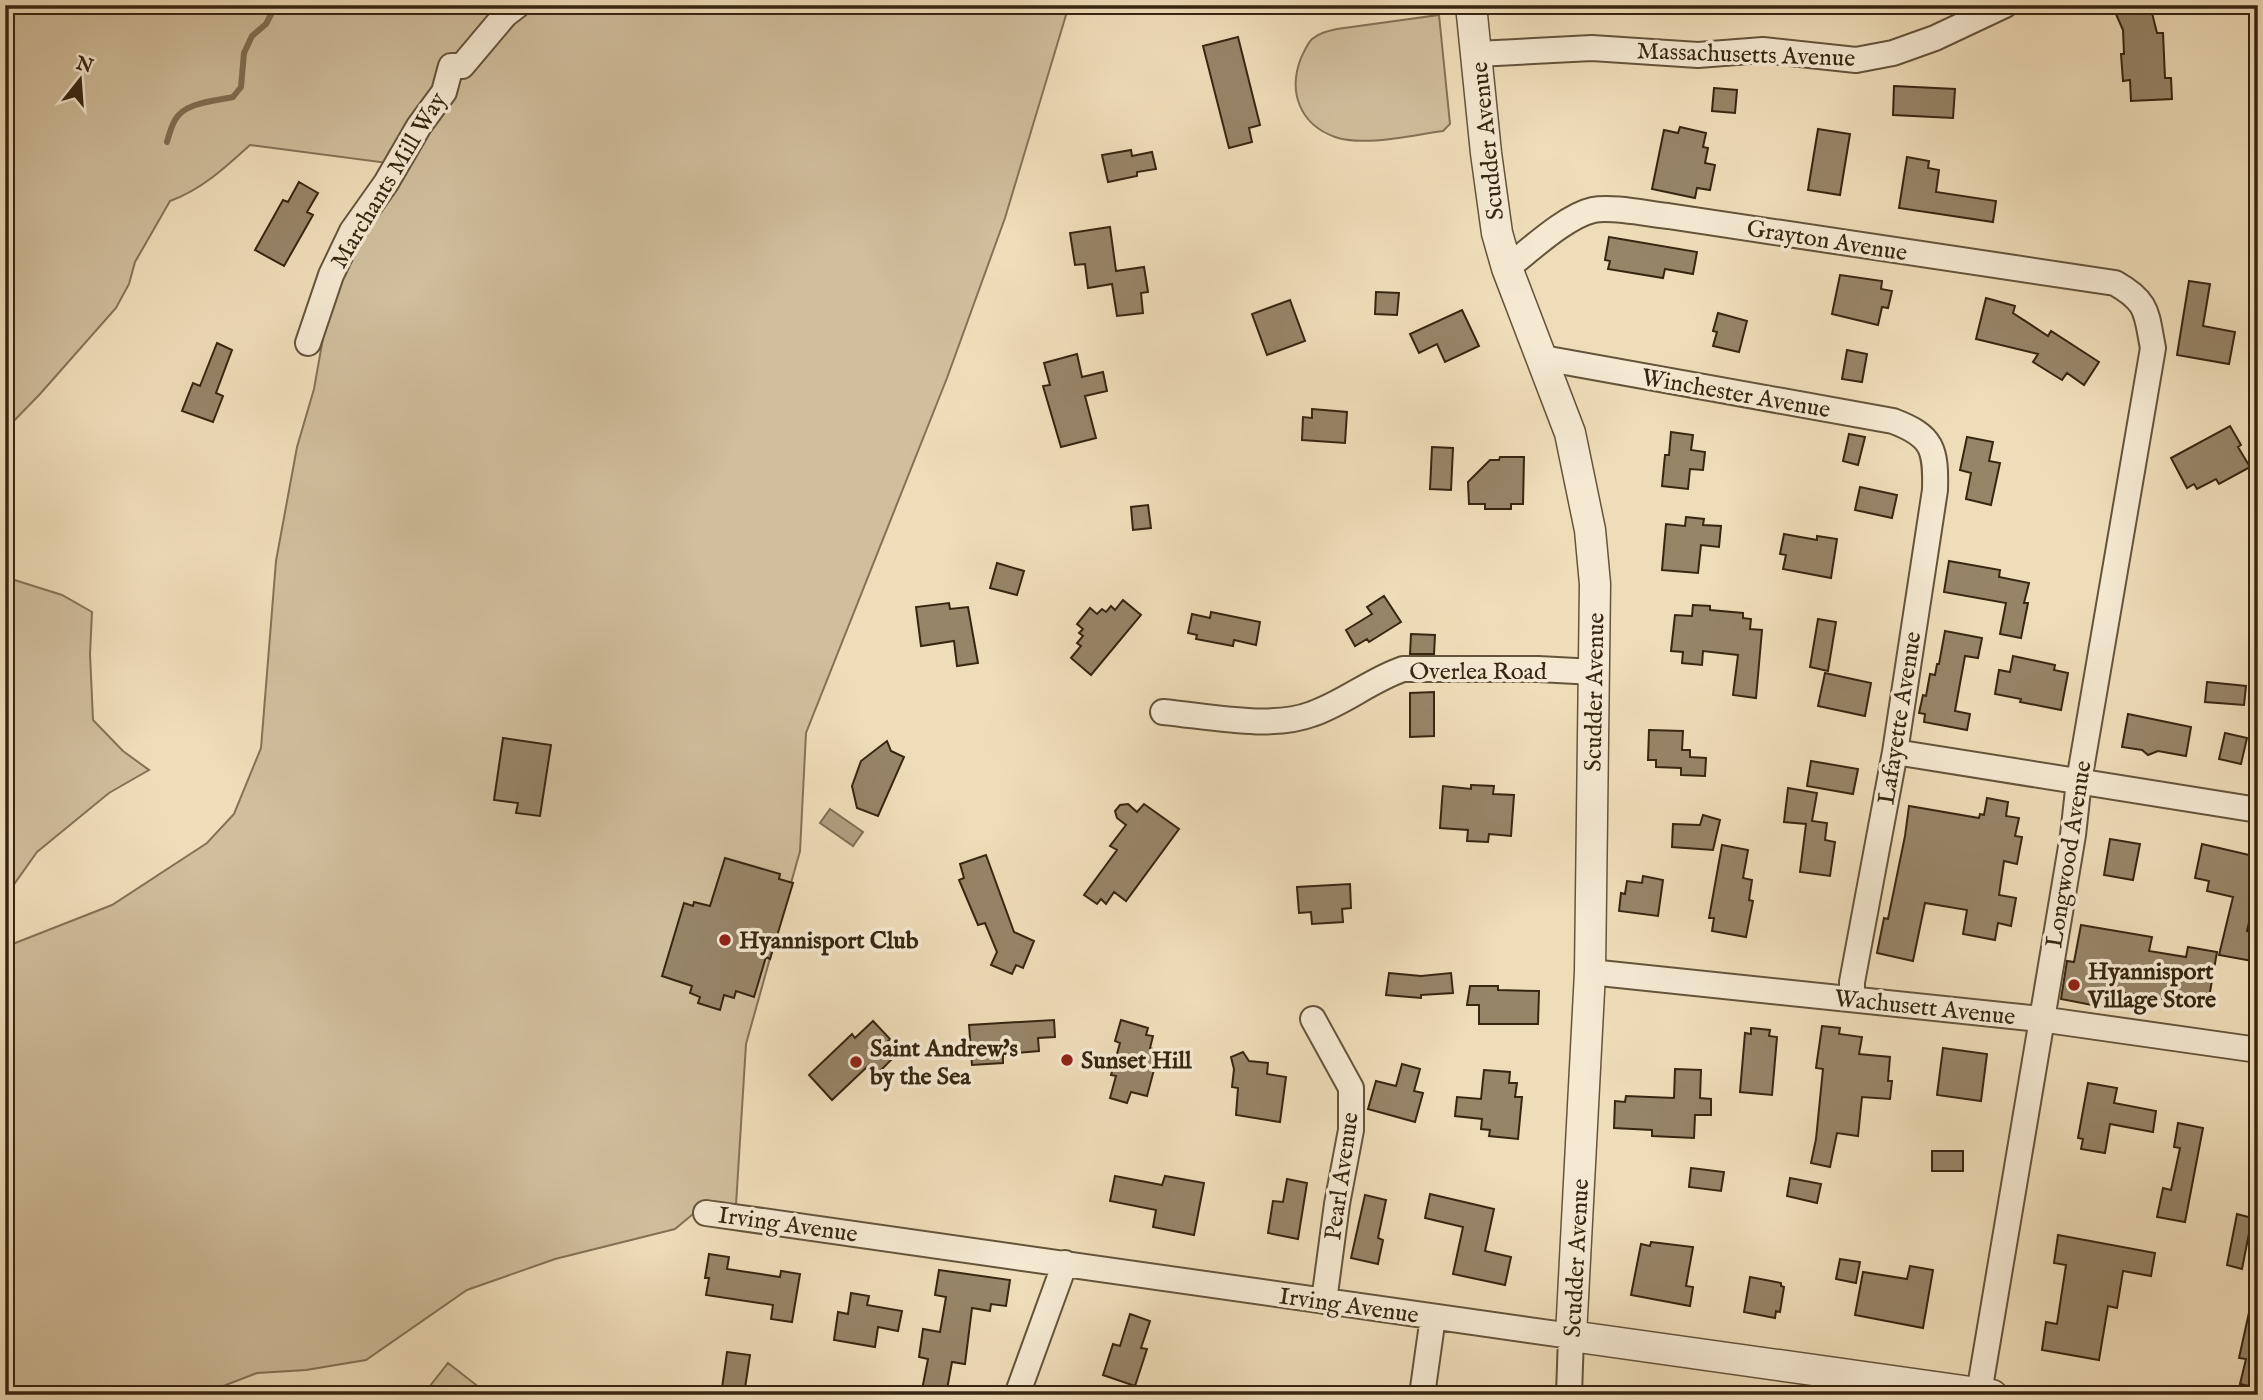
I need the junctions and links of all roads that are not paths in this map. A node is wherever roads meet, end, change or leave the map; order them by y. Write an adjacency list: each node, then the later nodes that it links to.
1 (518, 5): 7 (street, Marchants Mill Way)
2 (1471, 5): 4 (street, Scudder Avenue)
3 (2005, 5): 4 (street, Massachusetts Avenue)
4 (1477, 54): 5 (street, Scudder Avenue)
5 (1507, 268): 6 (street, Grayton Avenue); 8 (street, Scudder Avenue)
6 (2147, 316): 13 (street, Longwood Avenue)
7 (308, 343)
8 (1543, 358): 9 (street, Winchester Avenue); 10 (street, Scudder Avenue)
9 (1925, 439): 12 (street, Lafayette Avenue)
10 (1595, 672): 11 (street, Overlea Road); 15 (street, Scudder Avenue)
11 (1163, 712)
12 (1895, 752): 13 (street); 16 (street, Lafayette Avenue)
13 (2079, 781): 14 (street); 18 (street, Longwood Avenue)
14 (2258, 810)
15 (1590, 972): 16 (street, Wachusett Avenue); 24 (street, Scudder Avenue)
16 (1852, 998): 18 (street, Wachusett Avenue)
17 (1313, 1019): 22 (street, Pearl Avenue)
18 (2040, 1019): 19 (street, Wachusett Avenue); 25 (street, Longwood Avenue)
19 (2258, 1050)
20 (706, 1213): 21 (street, Irving Avenue)
21 (1065, 1263): 22 (street, Irving Avenue); 26 (street)
22 (1324, 1301): 23 (street, Irving Avenue)
23 (1433, 1317): 24 (street, Irving Avenue); 27 (street)
24 (1571, 1336): 25 (street, Irving Avenue); 28 (street, Scudder Avenue)
25 (1986, 1394)
26 (1017, 1395)
27 (1422, 1395)
28 (1569, 1395)

